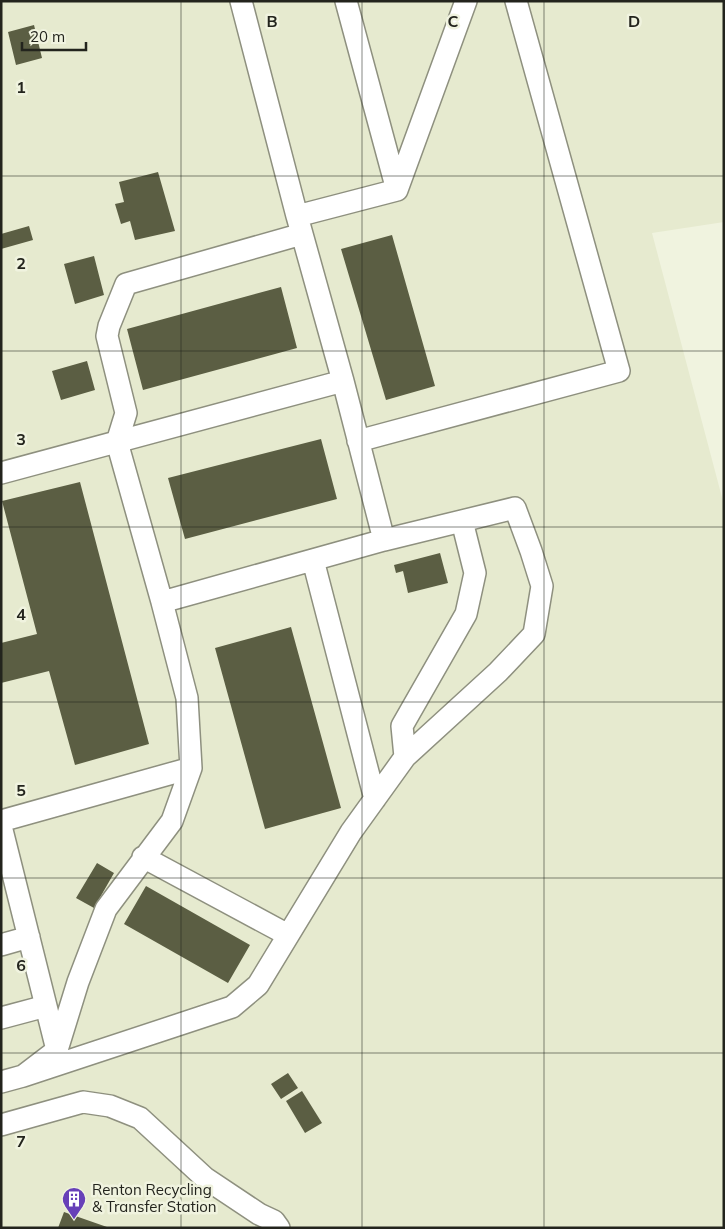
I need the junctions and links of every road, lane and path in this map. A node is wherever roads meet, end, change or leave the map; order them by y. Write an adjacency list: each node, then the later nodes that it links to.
1 (240, 1): 6 (lane)
2 (346, 1): 5 (lane)
3 (466, 1): 5 (lane)
4 (516, 1): 8 (lane)
5 (397, 190): 6 (lane)
6 (299, 225): 7 (lane); 9 (lane)
7 (342, 381): 8 (lane); 9 (lane)
8 (358, 441): 12 (lane)
9 (117, 442): 10 (lane); 14 (lane)
10 (1, 473)
11 (462, 520): 12 (lane); 15 (lane); 15 (lane)
12 (384, 540): 13 (lane)
13 (313, 560): 14 (lane); 17 (lane)
14 (162, 602): 16 (lane)
15 (405, 757): 17 (lane)
16 (191, 768): 18 (lane); 20 (lane)
17 (375, 799): 21 (lane)
18 (1, 821)
19 (1, 826): 22 (lane)
20 (143, 857): 21 (lane); 26 (lane)
21 (288, 935): 27 (lane)
22 (28, 937): 23 (lane); 24 (lane)
23 (1, 945)
24 (46, 1006): 25 (lane); 26 (lane)
25 (1, 1018)
26 (57, 1050): 27 (lane)
27 (23, 1076): 28 (lane)
28 (1, 1082)
29 (1, 1125): 30 (lane)
30 (264, 1223): 31 (lane)
31 (279, 1228)

